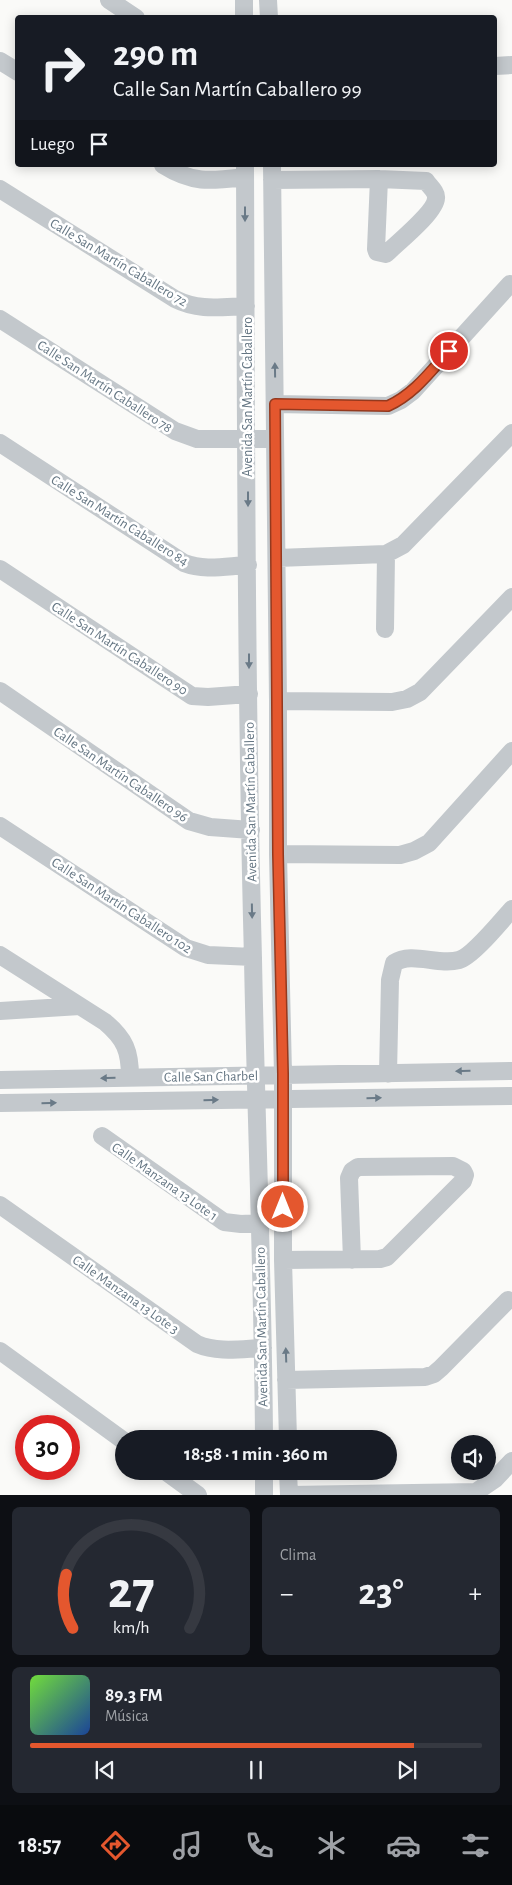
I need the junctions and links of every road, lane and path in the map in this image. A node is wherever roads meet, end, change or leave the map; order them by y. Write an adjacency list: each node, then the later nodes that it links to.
1 (109, 0): 4 (street)
2 (244, 0): 5 (street)
3 (268, 0): 6 (street)
4 (132, 15)
5 (244, 15)
6 (269, 15)
7 (0, 61): 10 (street)
8 (512, 65): 9 (street)
9 (497, 66)
10 (15, 70)
11 (166, 167): 12 (street)
12 (245, 171): 17 (street, Avenida San Martín Caballero, one-way to 17)
13 (272, 172): 14 (street); 19 (street, Avenida San Martín Caballero, one-way to 13)
14 (379, 179): 14 (street)
15 (0, 189): 17 (street, Calle San Martín Caballero 72)
16 (510, 284): 19 (street)
17 (246, 306): 22 (street, Avenida San Martín Caballero)
18 (0, 319): 22 (street, Calle San Martín Caballero 78)
19 (275, 404): 21 (street, Avenida San Martín Caballero)
20 (512, 434): 24 (street)
21 (275, 438): 22 (street, Calle San Martín Caballero 78); 25 (street, Avenida San Martín Caballero)
22 (247, 440): 26 (street, Avenida San Martín Caballero, one-way to 26)
23 (0, 443): 26 (street, Calle San Martín Caballero 84)
24 (386, 554): 25 (street); 29 (street)
25 (276, 558): 32 (street, Avenida San Martín Caballero)
26 (248, 565): 31 (street, Avenida San Martín Caballero, one-way to 31)
27 (0, 569): 31 (street, Calle San Martín Caballero 90)
28 (512, 597): 32 (street)
29 (384, 629)
30 (0, 691): 35 (street, Calle San Martín Caballero 96)
31 (249, 694): 35 (street, Avenida San Martín Caballero)
32 (278, 701): 36 (street, Avenida San Martín Caballero)
33 (512, 751): 36 (street)
34 (0, 826): 39 (street, Calle San Martín Caballero 102)
35 (251, 830): 39 (street, Avenida San Martín Caballero, one-way to 39)
36 (278, 854): 43 (street, Avenida San Martín Caballero)
37 (512, 909): 44 (street)
38 (0, 955): 40 (street)
39 (252, 957): 45 (street, Avenida San Martín Caballero)
40 (80, 1006): 41 (street); 46 (street)
41 (0, 1011)
42 (512, 1071): 44 (street, Calle San Charbel, one-way to 44)
43 (283, 1074): 44 (street, Calle San Charbel); 45 (street, Calle San Charbel); 50 (street, Avenida San Martín Caballero)
44 (388, 1074)
45 (256, 1075): 46 (street, Calle San Charbel); 49 (street, Avenida San Martín Caballero)
46 (130, 1077): 47 (street, Calle San Charbel, one-way to 47)
47 (0, 1080)
48 (512, 1096): 50 (street, Calle San Charbel, one-way to 48)
49 (257, 1100): 50 (street, Calle San Charbel); 51 (street, Calle San Charbel, one-way to 49); 54 (street, Avenida San Martín Caballero)
50 (283, 1100): 55 (street, Avenida San Martín Caballero)
51 (0, 1103)
52 (102, 1136): 54 (street, Calle Manzana 13 Lote 1)
53 (0, 1205): 58 (street, Calle Manzana 13 Lote 3)
54 (259, 1222): 58 (street, Avenida San Martín Caballero)
55 (283, 1260): 56 (street); 60 (street, Avenida San Martín Caballero, one-way to 55)
56 (352, 1260): 56 (street)
57 (508, 1300): 60 (street)
58 (263, 1348): 61 (street, Avenida San Martín Caballero)
59 (0, 1351): 63 (street)
60 (286, 1380): 62 (street, Avenida San Martín Caballero)
61 (264, 1430)
62 (288, 1430)
63 (115, 1434)
64 (512, 1461): 70 (street)
65 (177, 1480): 68 (street)
66 (264, 1480): 69 (street)
67 (288, 1480): 70 (street)
68 (198, 1495)
69 (264, 1495)
70 (289, 1495)

